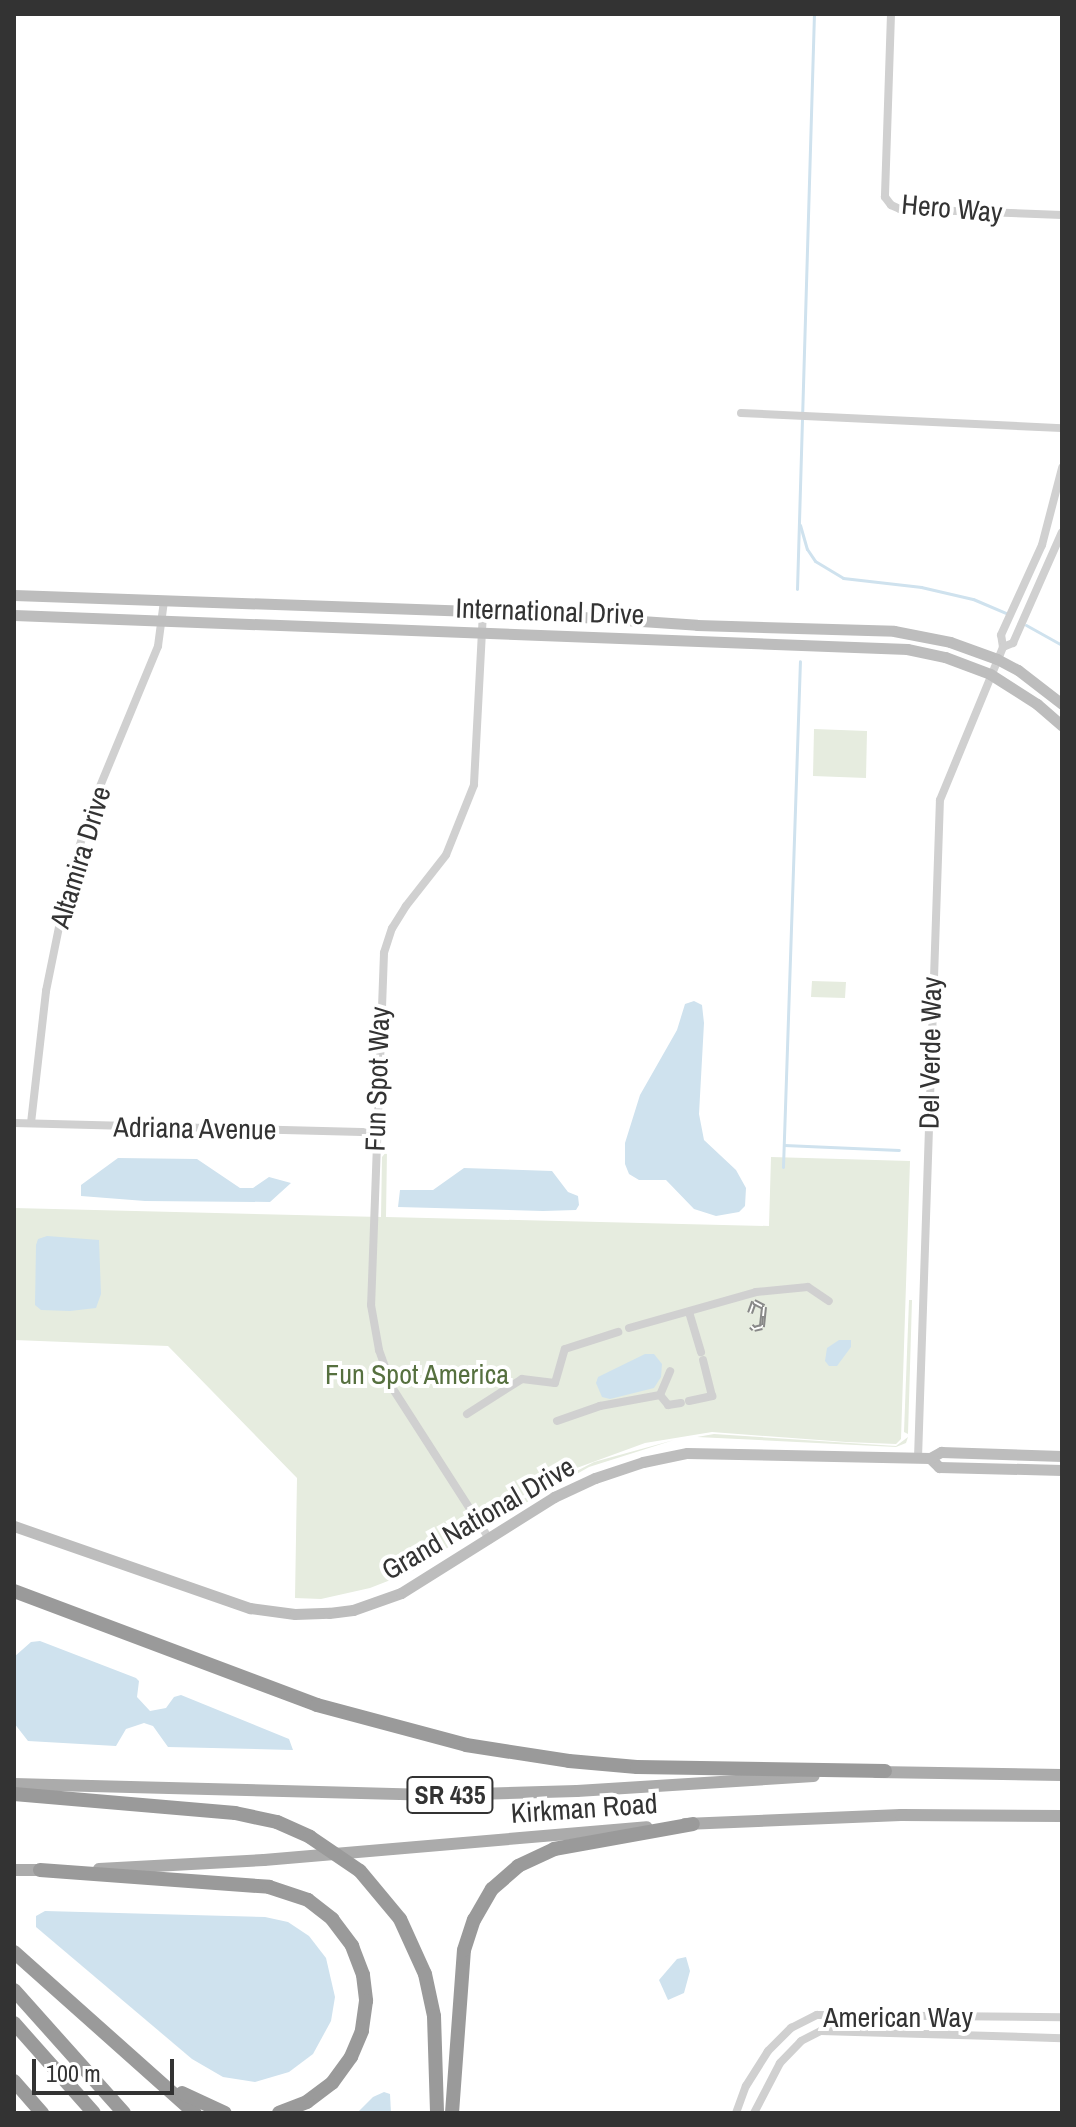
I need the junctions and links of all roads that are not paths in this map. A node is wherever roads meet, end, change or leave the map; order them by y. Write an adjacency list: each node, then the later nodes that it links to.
1 (891, 14): 2 (street, Hero Way)
2 (1062, 215)
3 (741, 413): 4 (street)
4 (1062, 428)
5 (1062, 468): 7 (street)
6 (1062, 532): 8 (street)
7 (1042, 545): 8 (street); 15 (street)
8 (1058, 553): 15 (street)
9 (14, 595): 10 (street, International Drive)
10 (164, 601): 11 (street, International Drive); 13 (street, Altamira Drive)
11 (483, 612): 14 (street, Fun Spot Way); 16 (street, International Drive)
12 (14, 615): 13 (street, International Drive)
13 (164, 621): 14 (street, International Drive); 21 (street, Altamira Drive)
14 (482, 633): 17 (street, International Drive); 22 (street, Fun Spot Way)
15 (1003, 647): 16 (street, Del Verde Way)
16 (997, 659): 17 (street, Del Verde Way); 18 (street, International Drive)
17 (990, 674): 19 (street, International Drive); 32 (street, Del Verde Way)
18 (1062, 704)
19 (1062, 726)
20 (14, 1123): 21 (street, Adriana Avenue)
21 (31, 1123): 22 (street, Adriana Avenue)
22 (375, 1135): 35 (street, Fun Spot Way)
23 (829, 1301): 24 (street)
24 (689, 1312): 25 (street); 28 (street)
25 (629, 1328)
26 (618, 1332): 29 (street)
27 (670, 1371): 28 (street)
28 (660, 1395): 30 (street)
29 (467, 1414)
30 (557, 1421)
31 (1062, 1456): 32 (street, Grand National Drive)
32 (924, 1458): 33 (street, Grand National Drive); 35 (street, Grand National Drive)
33 (1062, 1470)
34 (14, 1526): 35 (street, Grand National Drive)
35 (490, 1540)
36 (14, 1591): 38 (highway)
37 (1062, 1768): 39 (main road)
38 (885, 1771): 39 (main road, Kirkman Road / SR 435); 41 (main road, Kirkman Road / SR 435)
39 (1046, 1774): 40 (main road, Kirkman Road / SR 435)
40 (1062, 1775)
41 (14, 1784)
42 (14, 1794): 67 (highway, bridge)
43 (1042, 1816): 44 (main road, Kirkman Road / SR 435); 45 (main road, Kirkman Road / SR 435); 46 (main road)
44 (1062, 1816)
45 (693, 1824): 48 (main road, Kirkman Road / SR 435); 68 (highway)
46 (1062, 1824)
47 (14, 1870): 48 (main road, Kirkman Road / SR 435)
48 (40, 1870): 66 (highway)
49 (14, 1952): 58 (highway)
50 (14, 1990): 63 (highway)
51 (838, 2013): 52 (street, American Way); 54 (street, American Way); 55 (street)
52 (1062, 2017)
53 (14, 2023): 62 (highway)
54 (791, 2028): 57 (street); 69 (street, American Way)
55 (836, 2030): 56 (street, American Way); 57 (street, American Way)
56 (1062, 2038)
57 (801, 2041): 70 (street, American Way)
58 (120, 2047): 64 (highway); 65 (highway)
59 (14, 2081): 61 (highway)
60 (14, 2089): 61 (highway)
61 (39, 2113)
62 (94, 2113)
63 (124, 2113)
64 (195, 2113)
65 (225, 2113)
66 (279, 2113)
67 (437, 2113)
68 (452, 2113)
69 (736, 2113)
70 (754, 2113)

